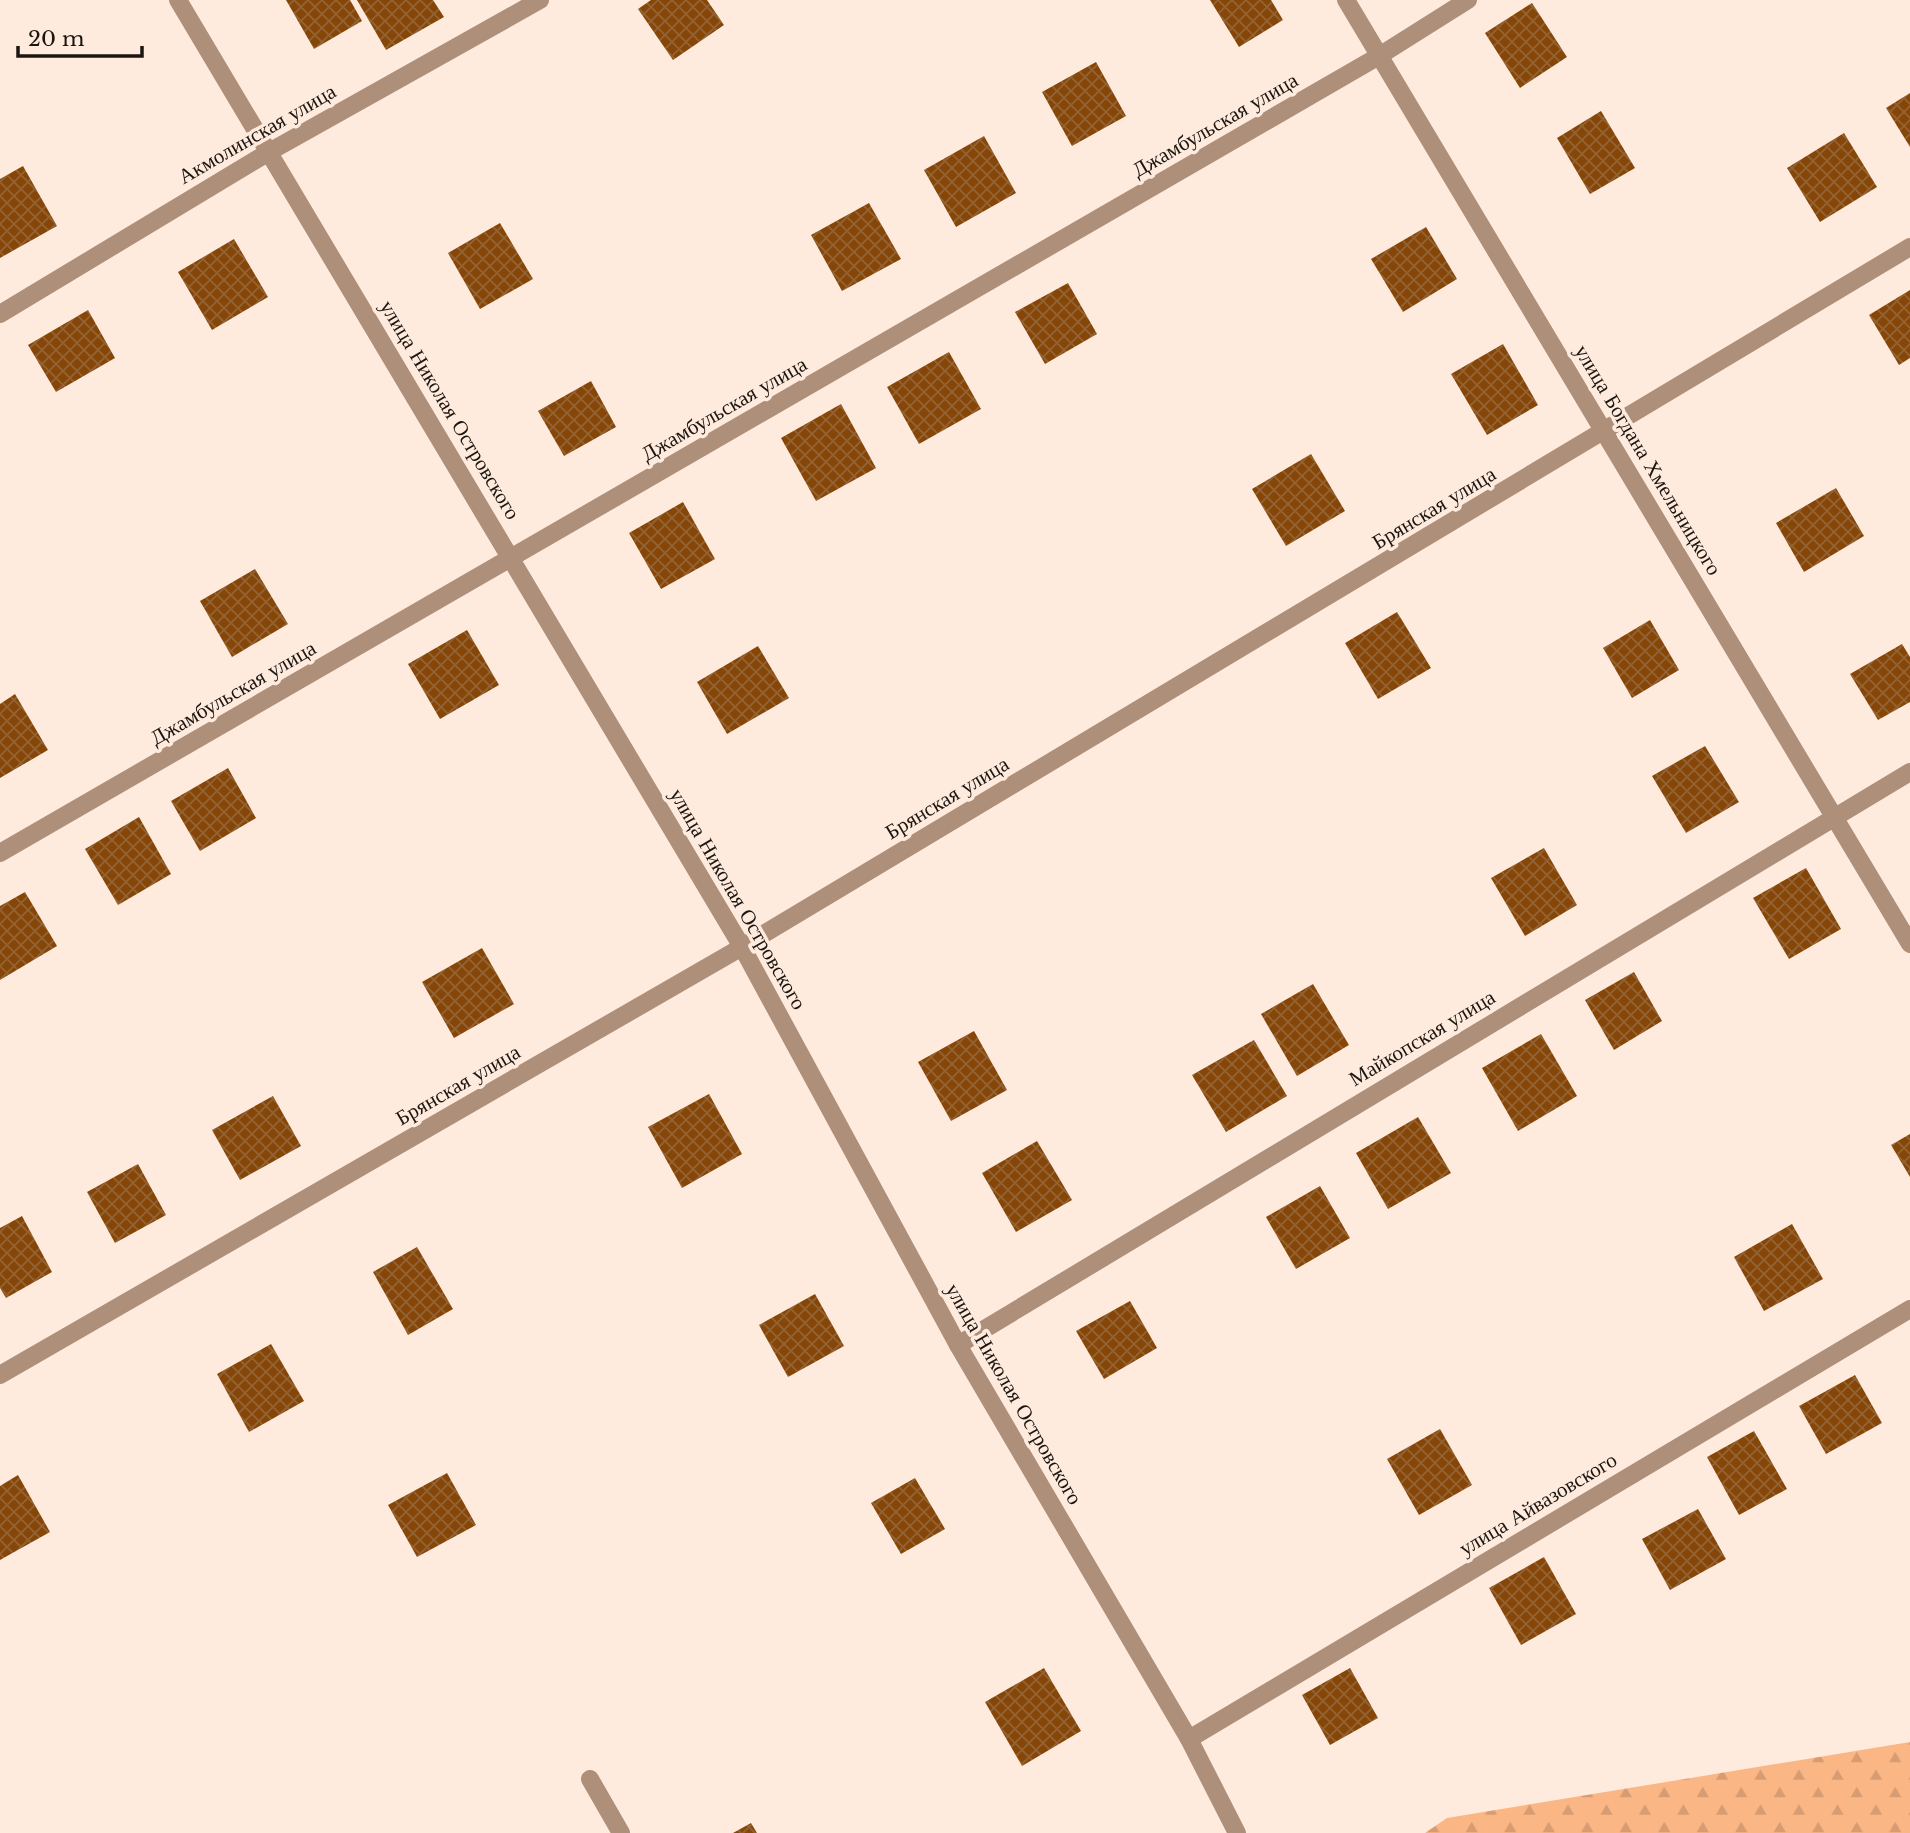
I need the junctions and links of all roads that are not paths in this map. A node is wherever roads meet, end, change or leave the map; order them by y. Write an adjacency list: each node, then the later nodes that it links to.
1 (178, 0): 6 (street, улица Николая Островского)
2 (540, 0): 6 (street, Акмолинская улица)
3 (1346, 0): 5 (street, улица Богдана Хмельницкого)
4 (1468, 0): 5 (street, Джамбульская улица)
5 (1379, 57): 9 (street, улица Богдана Хмельницкого); 10 (street, Джамбульская улица)
6 (269, 152): 8 (street, Акмолинская улица); 10 (street, улица Николая Островского)
7 (1910, 247): 9 (street, Брянская улица)
8 (0, 314)
9 (1605, 433): 12 (street, улица Богдана Хмельницкого); 15 (street, Брянская улица)
10 (511, 558): 13 (street, Джамбульская улица); 15 (street, улица Николая Островского)
11 (1910, 772): 12 (street, Майкопская улица)
12 (1834, 815): 14 (street, улица Богдана Хмельницкого); 17 (street, Майкопская улица)
13 (0, 853)
14 (1910, 944)
15 (742, 947): 17 (street, улица Николая Островского); 18 (street, Брянская улица)
16 (1910, 1309): 19 (street, улица Айвазовского)
17 (958, 1345): 19 (street, улица Николая Островского)
18 (0, 1375)
19 (1189, 1739): 22 (street, улица Николая Островского)
20 (590, 1779): 21 (street)
21 (621, 1833)
22 (1237, 1833)

